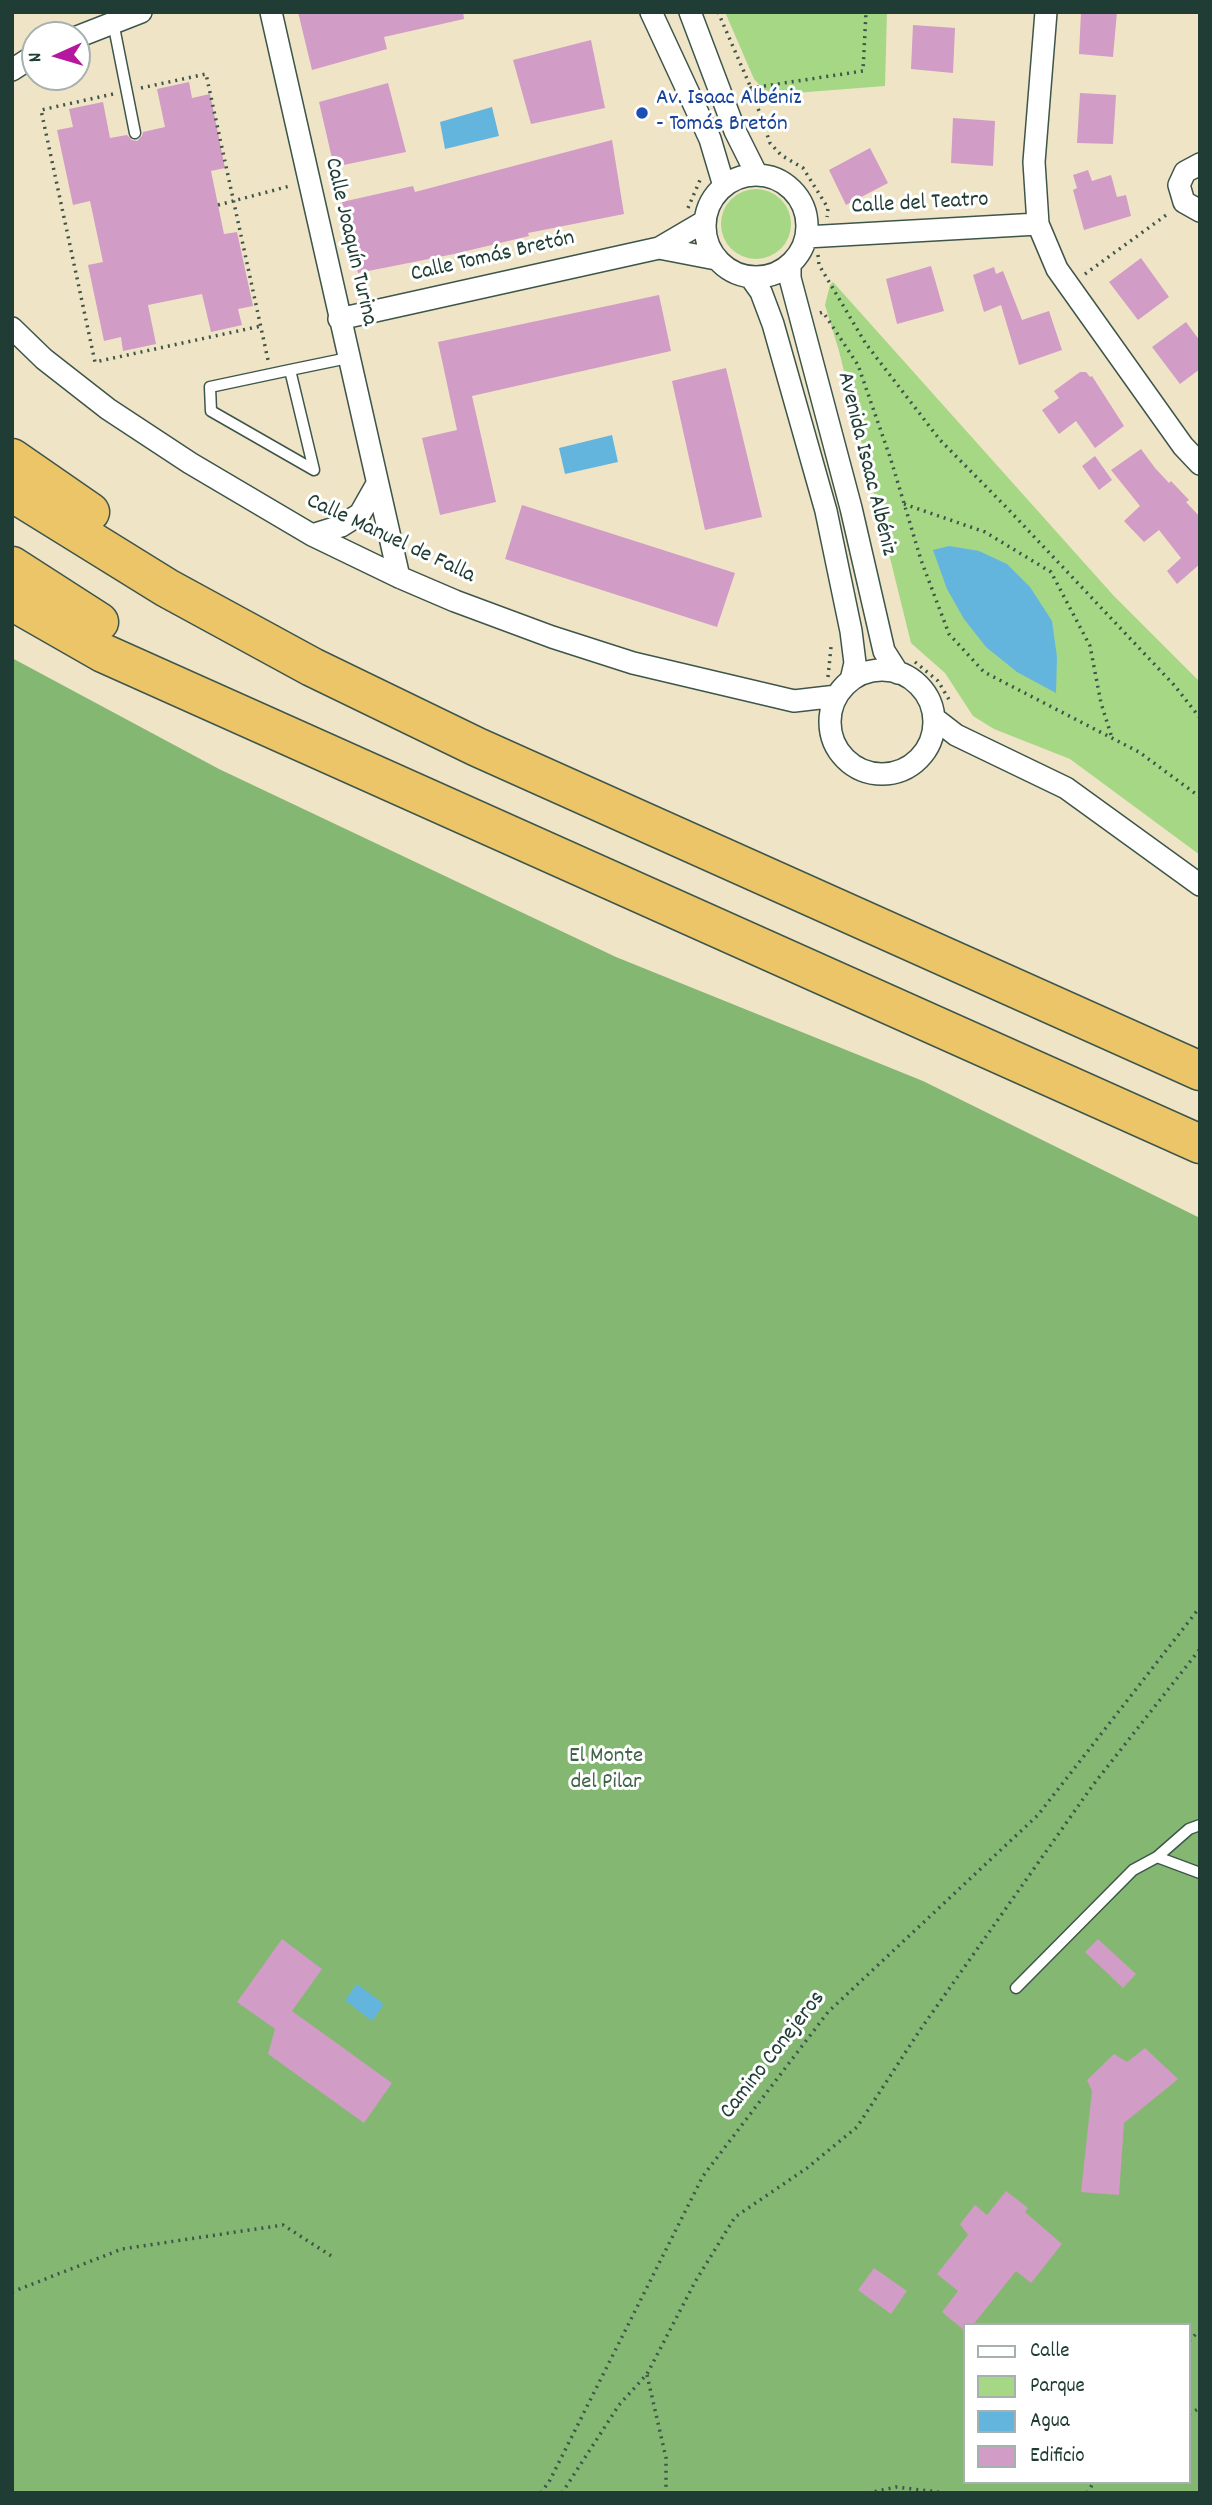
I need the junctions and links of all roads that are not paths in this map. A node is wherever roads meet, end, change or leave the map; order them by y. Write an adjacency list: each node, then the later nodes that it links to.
1 (141, 12): 6 (street)
2 (271, 12): 20 (street, Calle Joaquín Turina)
3 (651, 12): 11 (street)
4 (690, 12): 10 (street)
5 (1046, 12): 14 (street)
6 (113, 22): 7 (street); 8 (lane)
7 (91, 31)
8 (135, 133)
9 (1200, 164): 12 (street)
10 (757, 175): 11 (street); 15 (street)
11 (724, 187): 13 (street)
12 (1192, 207)
13 (705, 221): 16 (street, Calle Tomás Bretón); 17 (street)
14 (1038, 224): 15 (street, Calle del Teatro); 26 (street)
15 (814, 237): 18 (street)
16 (659, 248): 17 (street, Calle Tomás Bretón); 20 (street, Calle Tomás Bretón)
17 (716, 259): 19 (street)
18 (790, 265): 19 (street); 34 (street, Avenida Isaac Albéniz)
19 (751, 278): 35 (street)
20 (339, 319): 22 (street, Calle Joaquín Turina)
21 (12, 328): 29 (street, Calle Manuel de Falla)
22 (348, 358): 23 (lane); 27 (street, Calle Joaquín Turina)
23 (290, 370): 23 (lane)
24 (12, 444): 30 (highway)
25 (12, 458): 30 (highway)
26 (1200, 464)
27 (377, 484): 29 (street); 32 (street, Calle Joaquín Turina)
28 (12, 492): 38 (highway)
29 (312, 535): 32 (street, Calle Manuel de Falla)
30 (135, 543): 38 (highway)
31 (12, 566): 42 (highway)
32 (399, 577): 36 (street, Calle Manuel de Falla)
33 (12, 601): 42 (highway)
34 (898, 673): 35 (street); 37 (street)
35 (844, 688): 36 (street, Calle Manuel de Falla); 39 (street)
36 (794, 701): 39 (street, Calle Manuel de Falla)
37 (934, 718): 40 (street); 41 (street)
38 (443, 730): 44 (highway)
39 (830, 731): 40 (street)
40 (923, 754): 41 (street)
41 (993, 755): 43 (street)
42 (382, 779): 45 (highway)
43 (1200, 885)
44 (1200, 1071)
45 (1200, 1144)
46 (1200, 1825): 47 (lane)
47 (1157, 1857): 48 (lane); 49 (lane)
48 (1200, 1873)
49 (1016, 1988)

